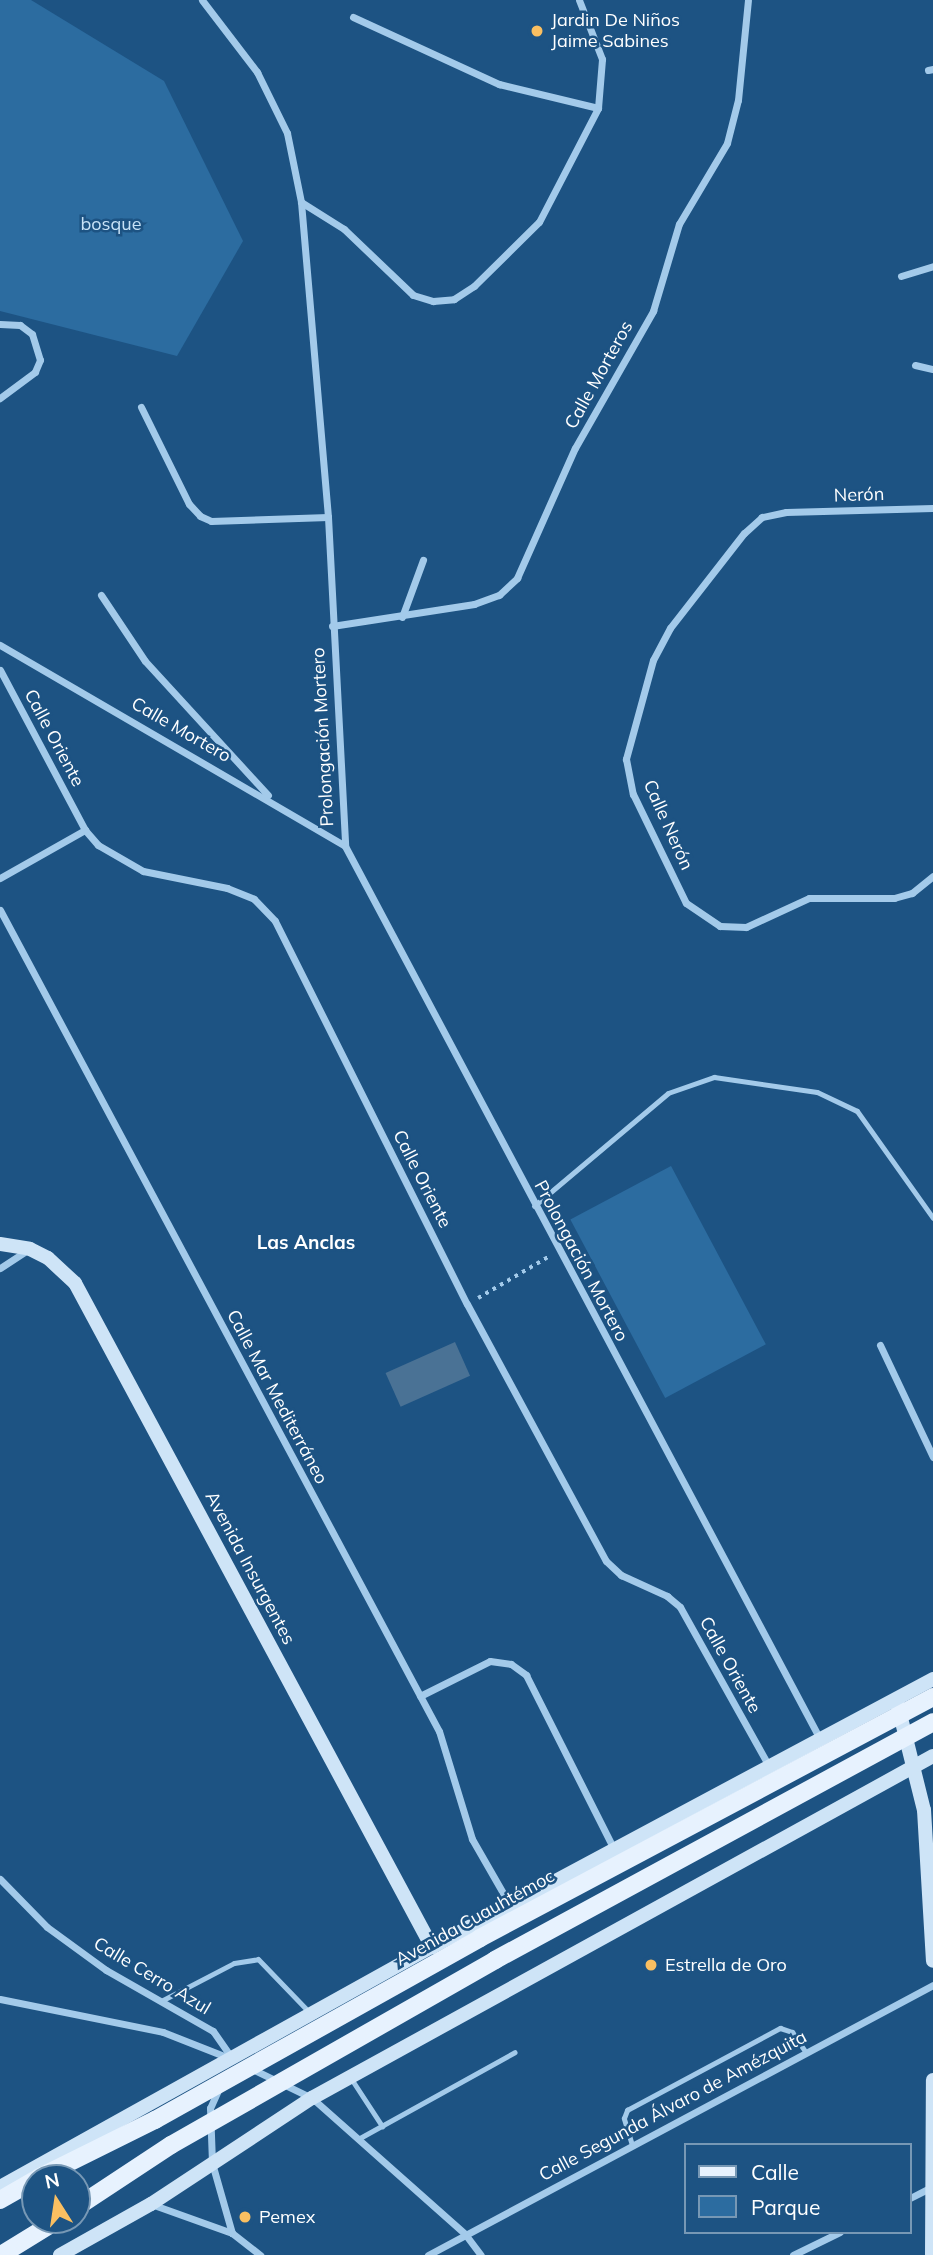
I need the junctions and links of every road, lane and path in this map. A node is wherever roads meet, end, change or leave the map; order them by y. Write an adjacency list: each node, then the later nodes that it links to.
1 (202, 0): 6 (street, Prolongación Mortero)
2 (579, 0): 5 (street)
3 (748, 0): 19 (street, Calle Morteros)
4 (352, 17): 5 (street)
5 (598, 108): 6 (street)
6 (301, 202): 16 (street, Prolongación Mortero)
7 (933, 266): 8 (street)
8 (901, 276)
9 (0, 324): 12 (street)
10 (915, 365): 11 (street)
11 (933, 369)
12 (0, 398)
13 (141, 407): 16 (street)
14 (933, 508): 15 (street, Nerón)
15 (786, 512): 26 (street, Calle Nerón)
16 (328, 517): 20 (street, Prolongación Mortero)
17 (423, 560): 19 (street)
18 (101, 595): 23 (street)
19 (402, 617): 20 (street, Calle Morteros)
20 (332, 626): 25 (street, Prolongación Mortero)
21 (0, 645): 23 (street, Calle Mortero)
22 (0, 670): 24 (street, Calle Oriente)
23 (272, 800): 25 (street, Calle Mortero)
24 (85, 830): 27 (street); 35 (street, Calle Oriente)
25 (345, 846): 29 (street, Prolongación Mortero)
26 (933, 876)
27 (0, 878)
28 (0, 910): 39 (street, Calle Mar Mediterráneo)
29 (533, 1207): 30 (lane); 33 (street, Prolongación Mortero)
30 (933, 1218)
31 (0, 1244): 32 (street, Avenida Insurgentes)
32 (30, 1249): 34 (street); 50 (street, Avenida Insurgentes)
33 (558, 1252): 35 (path); 43 (street, Prolongación Mortero)
34 (0, 1268)
35 (467, 1304): 45 (street, Calle Oriente)
36 (880, 1345): 37 (street)
37 (933, 1457)
38 (933, 1679): 41 (street)
39 (420, 1696): 47 (street); 49 (street, Calle Mar Mediterráneo)
40 (933, 1697): 66 (main road, Avenida Cuauhtémoc, bridge)
41 (896, 1698): 43 (street); 46 (street)
42 (933, 1722): 71 (main road, bridge)
43 (820, 1739): 45 (street)
44 (933, 1756): 46 (street)
45 (769, 1766): 47 (street)
46 (915, 1766): 51 (street); 59 (street)
47 (614, 1849): 49 (street)
48 (0, 1880): 54 (street, Calle Cerro Azul)
49 (510, 1905): 50 (street)
50 (432, 1947): 55 (street)
51 (933, 1961)
52 (933, 1985): 57 (street, Calle Segunda Álvaro de Amézquita)
53 (0, 1999): 58 (street)
54 (161, 2001): 55 (lane); 58 (street, Calle Cerro Azul)
55 (312, 2014): 58 (street)
56 (515, 2052): 62 (lane)
57 (806, 2053): 64 (street, Calle Segunda Álvaro de Amézquita); 64 (lane)
58 (232, 2059): 61 (street, Calle Cerro Azul); 65 (street); 67 (street)
59 (350, 2077): 61 (street); 62 (lane)
60 (933, 2080): 68 (street)
61 (312, 2098): 63 (street, Calle Cerro Azul); 65 (street)
62 (382, 2126): 63 (lane)
63 (358, 2139): 76 (street, Calle Cerro Azul)
64 (632, 2145): 76 (street, Calle Segunda Álvaro de Amézquita)
65 (212, 2163): 73 (street); 74 (street)
66 (66, 2164)
67 (0, 2187)
68 (932, 2187): 70 (street); 84 (street)
69 (21, 2188): 72 (main road, Avenida Cuauhtémoc)
70 (912, 2197)
71 (91, 2198)
72 (0, 2200)
73 (151, 2204): 74 (street); 79 (street)
74 (232, 2233): 80 (street)
75 (35, 2234): 78 (main road)
76 (465, 2234): 81 (street, Calle Segunda Álvaro de Amézquita); 82 (street, Calle Cerro Azul)
77 (835, 2234): 83 (street)
78 (1, 2255)
79 (60, 2255)
80 (260, 2255)
81 (428, 2255)
82 (481, 2255)
83 (793, 2255)
84 (932, 2255)

